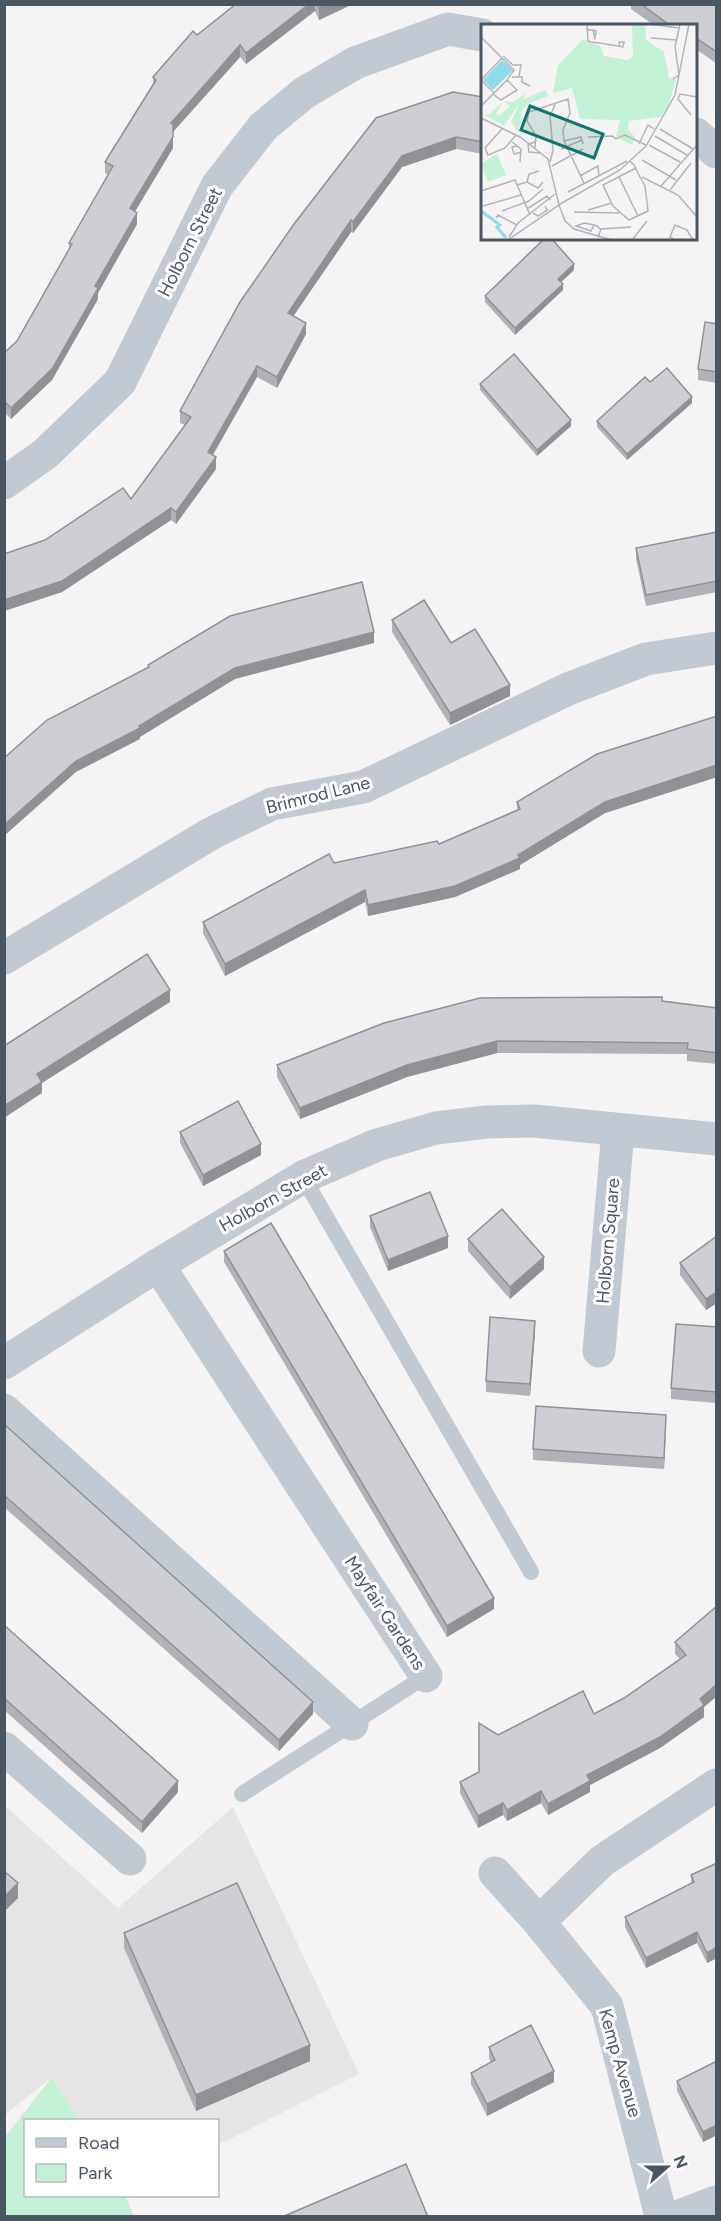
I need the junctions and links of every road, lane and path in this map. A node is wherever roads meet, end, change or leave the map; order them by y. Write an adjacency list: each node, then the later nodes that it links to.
1 (481, 35): 4 (street, Holborn Street)
2 (697, 135): 3 (street)
3 (717, 152)
4 (4, 483)
5 (717, 648): 6 (street, Brimrod Lane)
6 (4, 958)
7 (618, 1131): 8 (street, Holborn Street); 9 (street, Holborn Street); 11 (street, Holborn Square)
8 (717, 1139)
9 (303, 1178): 10 (street, Holborn Street); 14 (lane)
10 (158, 1265): 12 (street, Holborn Street); 15 (street, Mayfair Gardens)
11 (599, 1351)
12 (4, 1362)
13 (4, 1410): 16 (street)
14 (531, 1572)
15 (426, 1676): 16 (lane, Mayfair Gardens)
16 (352, 1724): 19 (lane, Mayfair Gardens)
17 (4, 1748): 20 (street)
18 (717, 1785): 22 (street)
19 (242, 1794)
20 (130, 1859)
21 (495, 1873): 22 (street, Kemp Avenue)
22 (539, 1922): 24 (street, Kemp Avenue)
23 (717, 2202): 25 (street)
24 (662, 2217)
25 (680, 2217)

